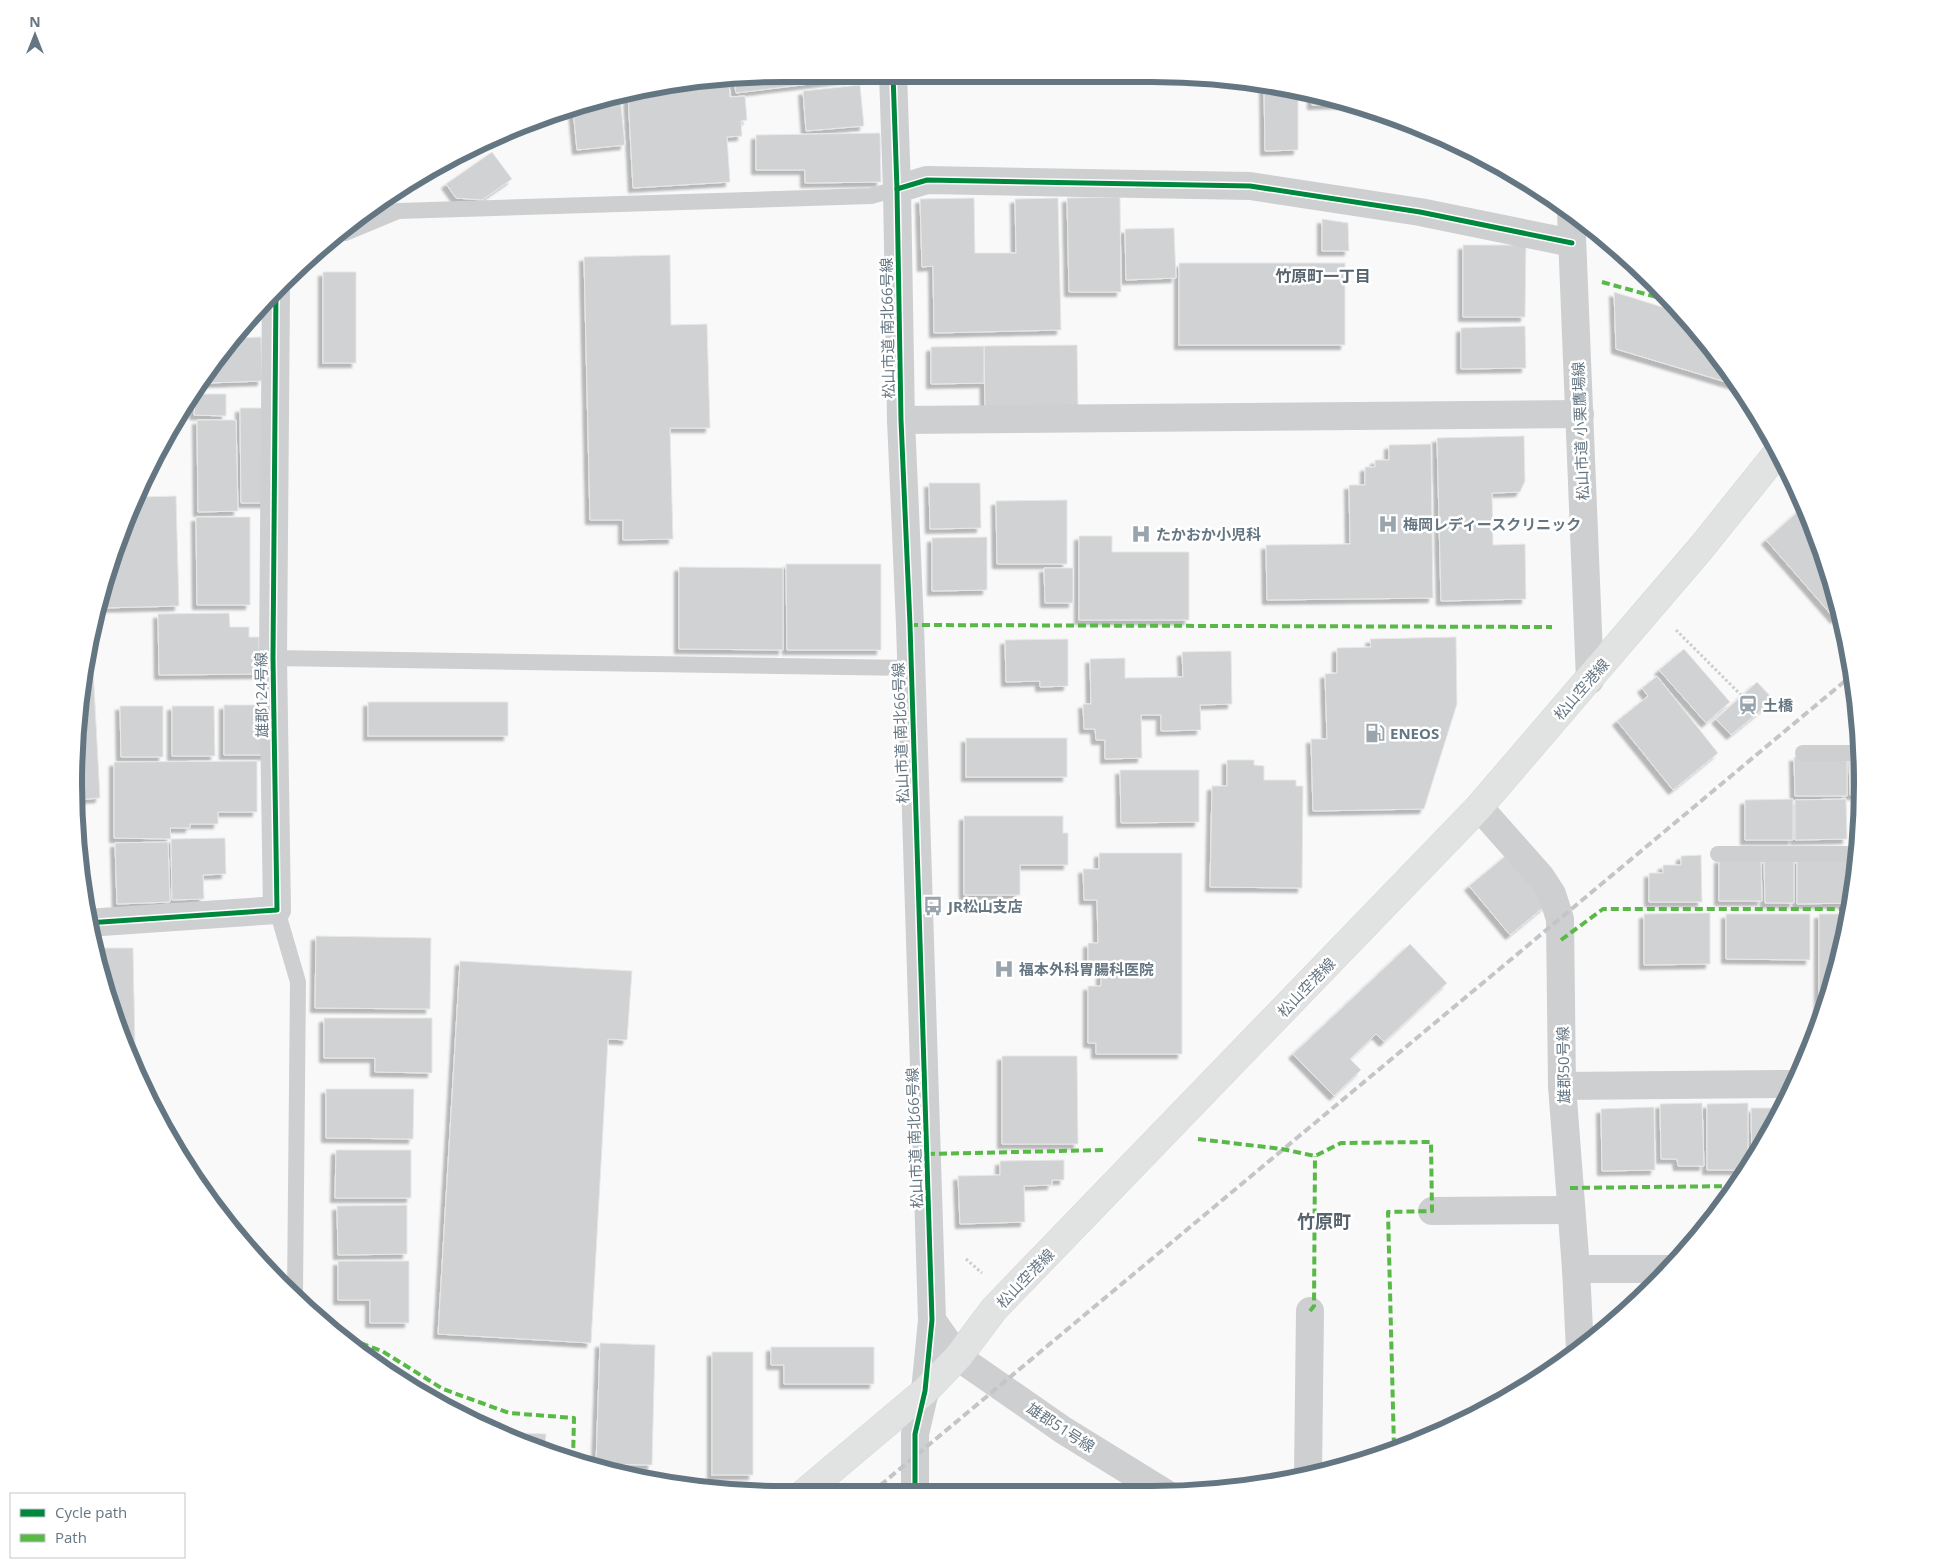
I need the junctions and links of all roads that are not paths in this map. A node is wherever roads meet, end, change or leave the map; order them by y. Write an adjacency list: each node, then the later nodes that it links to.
1 (893, 82): 2 (street, 松山市道 南北66号線)
2 (897, 189): 4 (lane); 5 (street); 8 (street, 松山市道 南北66号線)
3 (1571, 222): 5 (street, 松山市道 小栗鷹場線)
4 (355, 229)
5 (1572, 243): 7 (street, 松山市道 小栗鷹場線)
6 (276, 301): 10 (street, 雄郡124号線)
7 (1580, 414): 8 (street); 12 (street, 松山市道 小栗鷹場線)
8 (901, 420): 11 (street, 松山市道 南北66号線)
9 (1773, 458): 12 (main road, 松山空港線)
10 (273, 658): 11 (lane); 18 (street, 雄郡124号線)
11 (910, 668): 28 (street, 松山市道 南北66号線)
12 (1590, 680): 15 (main road, 松山空港線)
13 (1803, 753): 14 (lane)
14 (1853, 753)
15 (1479, 807): 21 (street, 雄郡50号線); 30 (main road, 松山空港線)
16 (1718, 854): 17 (lane)
17 (1849, 854)
18 (278, 910): 19 (street); 26 (lane)
19 (96, 922)
20 (1785, 1084): 21 (street)
21 (1562, 1086): 22 (street, 雄郡50号線)
22 (1571, 1210): 23 (street); 25 (street, 雄郡50号線)
23 (1432, 1212)
24 (1659, 1268): 25 (street)
25 (1576, 1269): 29 (street, 雄郡50号線)
26 (295, 1287)
27 (1310, 1311): 32 (street)
28 (932, 1320): 30 (street); 31 (street, 松山市道 南北66号線)
29 (1580, 1341)
30 (958, 1357): 31 (main road, 松山空港線); 35 (street, 雄郡51号線)
31 (926, 1390): 33 (main road, 松山空港線); 34 (street, 松山市道 南北66号線)
32 (1308, 1468)
33 (812, 1486)
34 (915, 1486)
35 (1154, 1486)

